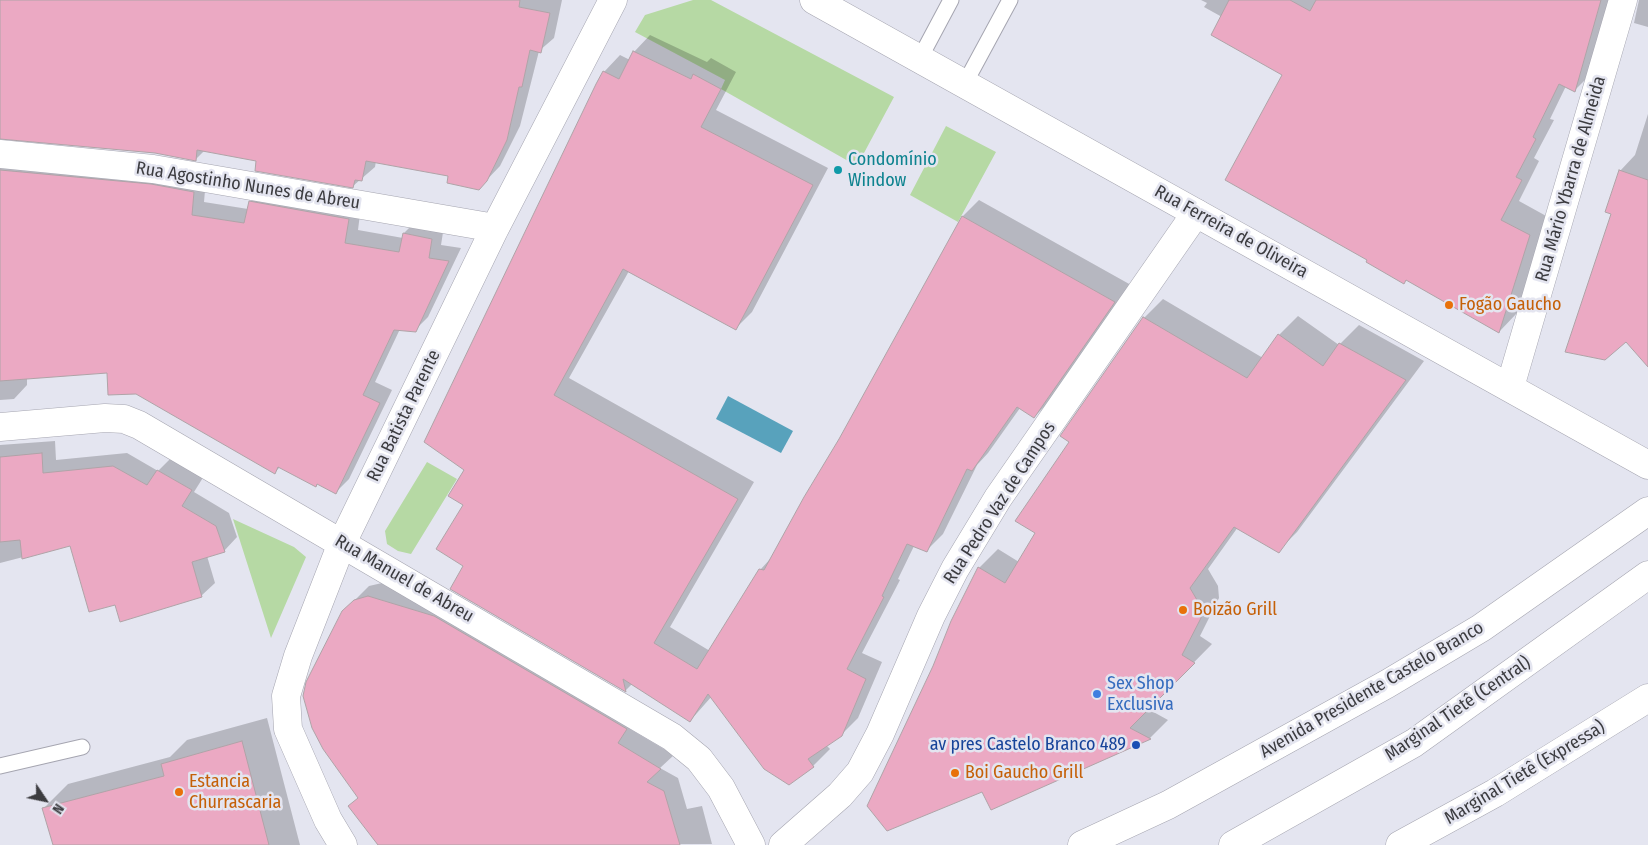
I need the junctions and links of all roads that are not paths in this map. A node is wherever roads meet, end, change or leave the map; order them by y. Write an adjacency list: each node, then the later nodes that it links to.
1 (613, 0): 10 (main road, Rua Batista Parente)
2 (814, 0): 6 (main road, Rua Ferreira de Oliveira)
3 (952, 0): 6 (lane)
4 (1010, 0): 7 (lane)
5 (1623, 0): 11 (main road, Rua Mário Ybarra de Almeida)
6 (919, 60): 7 (main road, Rua Ferreira de Oliveira)
7 (964, 85): 9 (main road, Rua Ferreira de Oliveira)
8 (0, 154): 10 (main road, Rua Agostinho Nunes de Abreu)
9 (1196, 213): 11 (main road, Rua Ferreira de Oliveira); 22 (main road, Rua Pedro Vaz de Campos)
10 (495, 228): 15 (main road, Rua Batista Parente)
11 (1510, 387): 13 (main road, Rua Ferreira de Oliveira)
12 (0, 427): 15 (main road, Rua Manuel de Abreu)
13 (1648, 465)
14 (1648, 511): 23 (main road, Avenida Presidente Castelo Branco)
15 (342, 543): 20 (main road, Rua Batista Parente); 21 (main road, Rua Manuel de Abreu)
16 (1648, 575): 24 (main road, Marginal Tietê (Central))
17 (1648, 698): 25 (main road, Marginal Tietê (Expressa))
18 (82, 747): 19 (lane)
19 (0, 766)
20 (343, 845)
21 (751, 845)
22 (784, 845)
23 (1082, 845)
24 (1233, 845)
25 (1400, 845)

